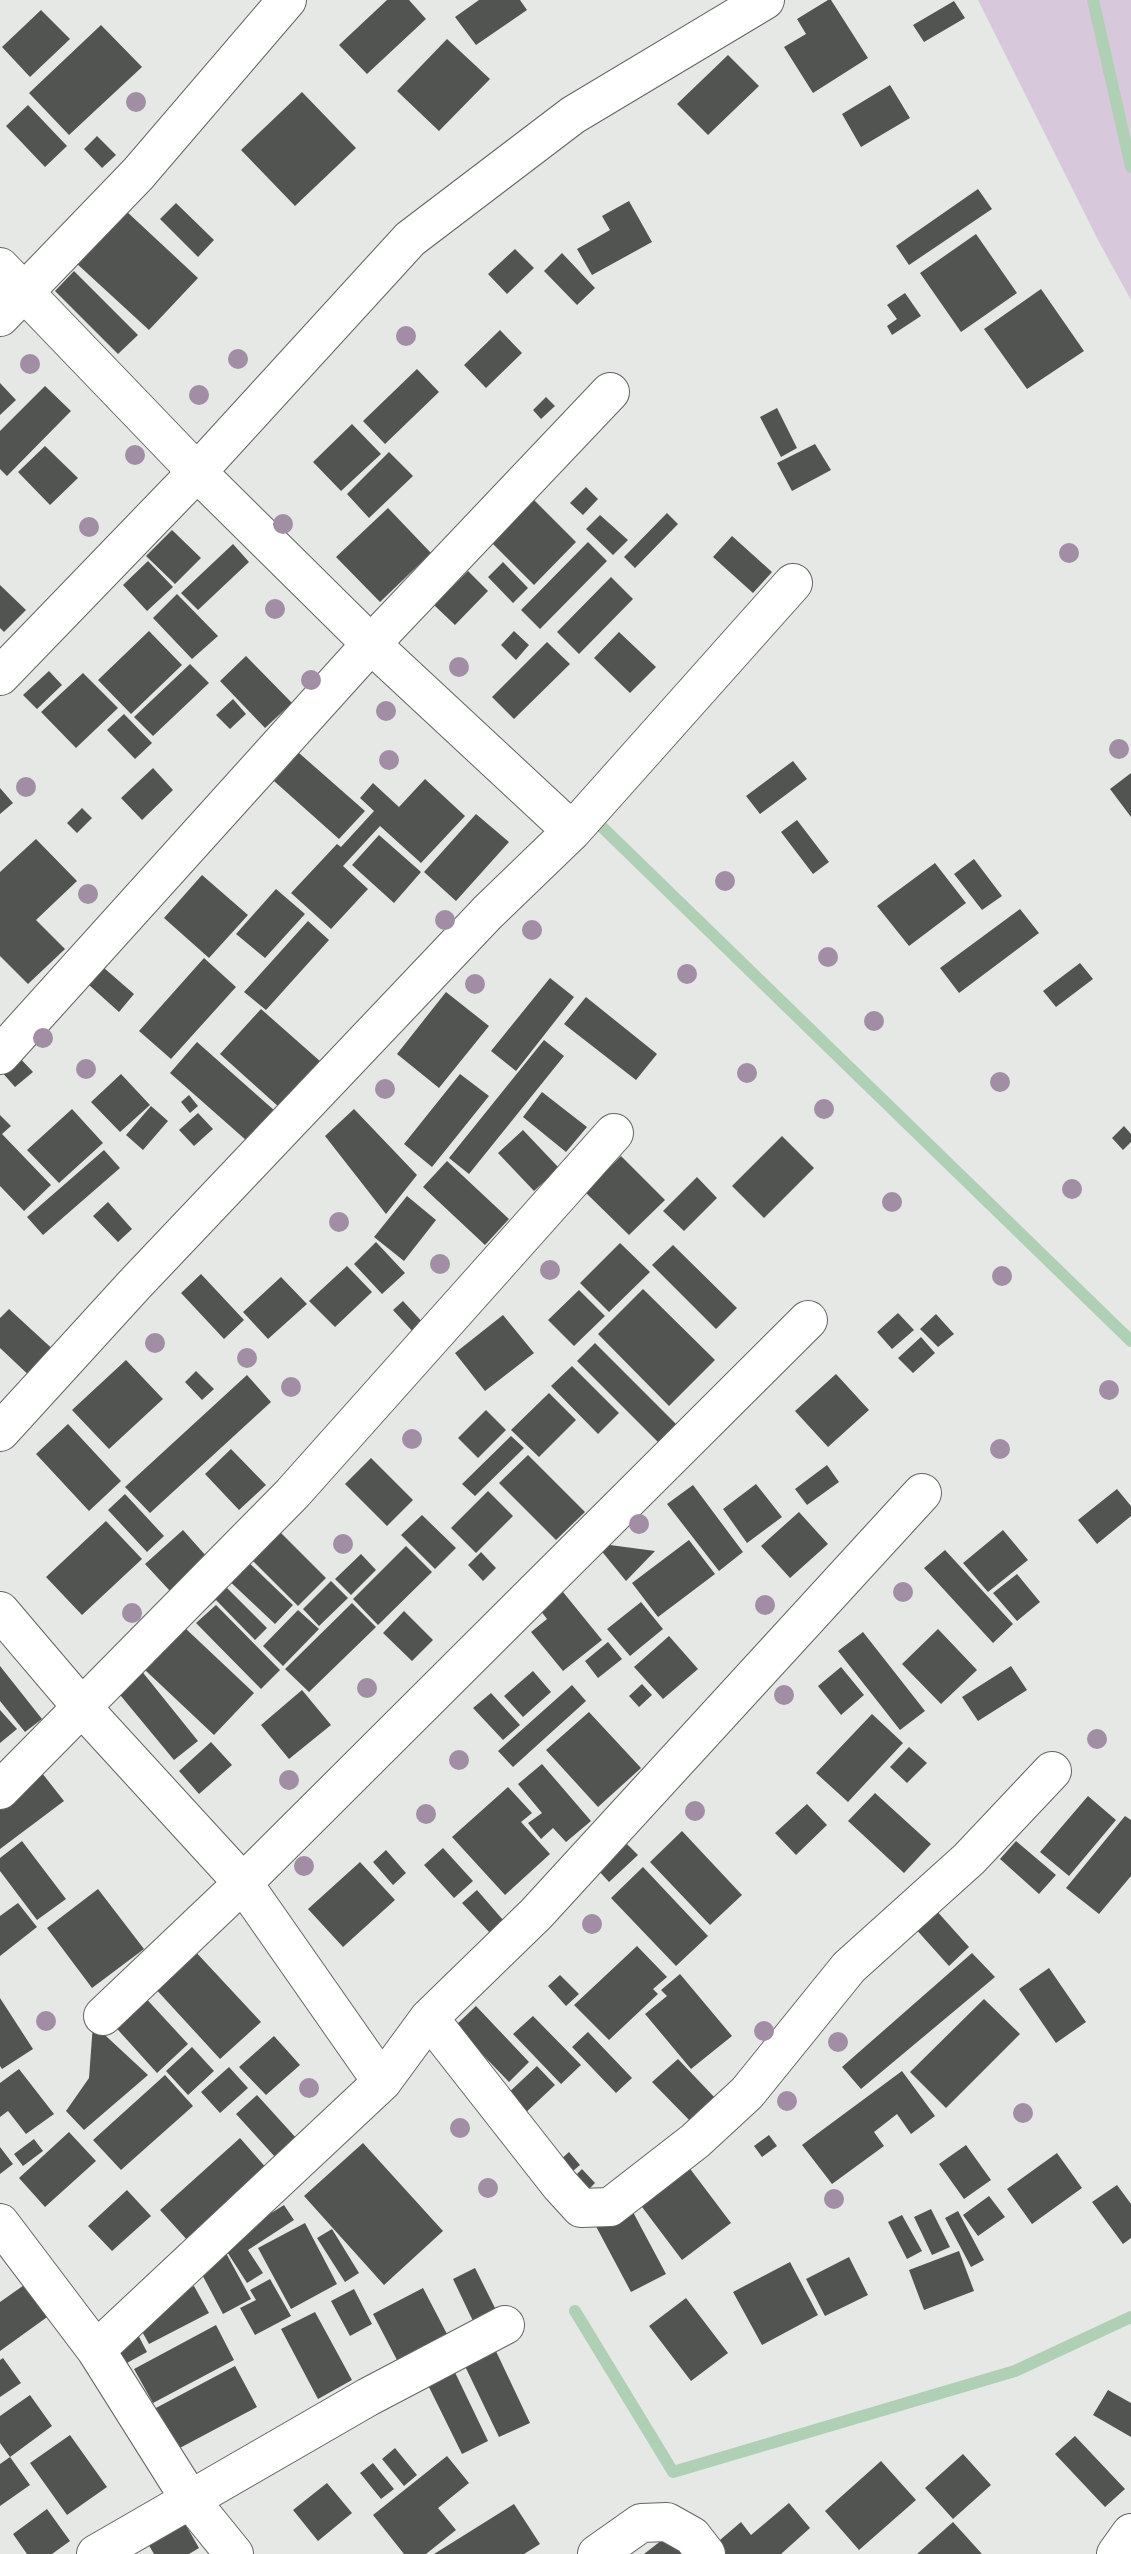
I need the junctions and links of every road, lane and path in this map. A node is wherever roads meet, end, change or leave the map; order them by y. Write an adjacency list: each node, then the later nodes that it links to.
1 (287, 0): 3 (street)
2 (765, 0): 5 (street)
3 (8, 292): 5 (street)
4 (610, 392): 7 (street)
5 (197, 472): 7 (street); 8 (street)
6 (793, 583): 9 (street)
7 (371, 644): 9 (street); 10 (street)
8 (0, 676)
9 (572, 831): 13 (street)
10 (0, 1055)
11 (614, 1133): 16 (street)
12 (808, 1320): 19 (street)
13 (0, 1432)
14 (922, 1493): 21 (street)
15 (0, 1611): 16 (street)
16 (80, 1705): 18 (street); 19 (street)
17 (1052, 1771): 21 (street)
18 (0, 1790)
19 (243, 1883): 20 (street); 22 (street)
20 (103, 2015)
21 (429, 2018): 22 (street)
22 (382, 2082): 25 (street)
23 (0, 2223): 25 (street)
24 (505, 2325): 26 (street)
25 (96, 2350): 26 (street)
26 (191, 2501): 28 (street); 29 (street)
27 (1131, 2533): 32 (street)
28 (96, 2554)
29 (234, 2554)
30 (597, 2554): 31 (street)
31 (706, 2554)
32 (1116, 2554)

